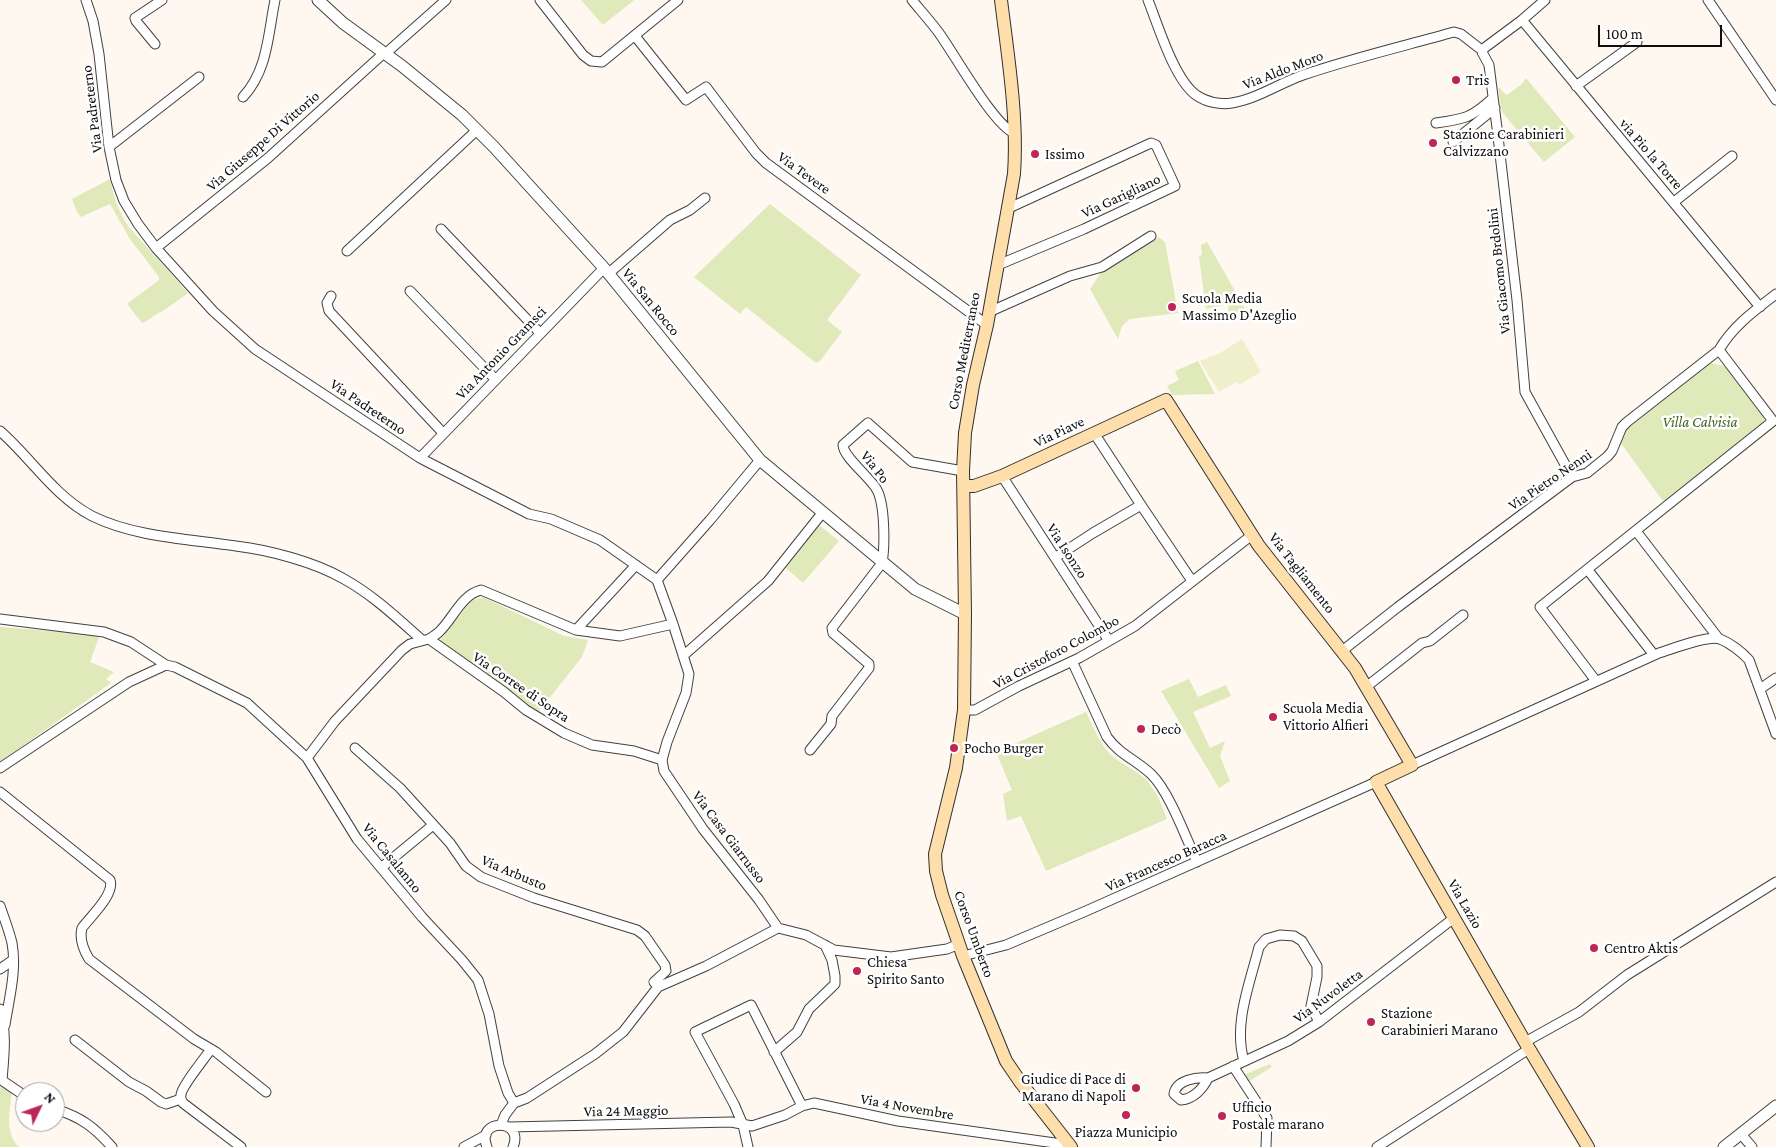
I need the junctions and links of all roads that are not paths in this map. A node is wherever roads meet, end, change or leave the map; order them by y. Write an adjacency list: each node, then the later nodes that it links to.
1 (86, 0): 29 (street, Via Padreterno)
2 (162, 0): 16 (street)
3 (275, 0): 21 (street)
4 (318, 0): 18 (street, Via San Rocco)
5 (446, 0): 18 (street, Via Giuseppe Di Vittorio)
6 (540, 0): 14 (street)
7 (678, 0): 14 (street)
8 (912, 0): 27 (street)
9 (1001, 0): 27 (main road, Corso Mediterraneo)
10 (1148, 0): 17 (street, Via Aldo Moro)
11 (1545, 0): 13 (street)
12 (1708, 0): 23 (street)
13 (1522, 20): 17 (street); 20 (street, via Pio la Torre)
14 (635, 36): 45 (street, Via Tevere)
15 (1637, 42): 20 (street)
16 (155, 44)
17 (1481, 50): 22 (street, Via Giacomo Brdolini)
18 (385, 54): 26 (street, Via San Rocco); 36 (street, Via Giuseppe Di Vittorio)
19 (199, 78): 29 (street)
20 (1576, 86): 32 (street, via Pio la Torre)
21 (243, 97)
22 (1493, 98): 24 (street, Via Giacomo Brdolini); 25 (street)
23 (1776, 100)
24 (1495, 108): 28 (street); 57 (street, Via Giacomo Brdolini)
25 (1436, 123)
26 (477, 130): 37 (street); 39 (street, Via San Rocco)
27 (1014, 133): 33 (main road, Corso Mediterraneo)
28 (1453, 142)
29 (109, 147): 36 (street, Via Padreterno)
30 (1732, 156): 32 (street)
31 (705, 198): 39 (street, Via Antonio Gramsci)
32 (1674, 202): 43 (street, via Pio la Torre)
33 (1008, 208): 38 (main road, Corso Mediterraneo); 38 (street, Via Garigliano)
34 (441, 229): 46 (street)
35 (1151, 236): 44 (street)
36 (156, 248): 53 (street, Via Padreterno)
37 (347, 251)
38 (998, 265): 44 (main road, Corso Mediterraneo)
39 (606, 271): 46 (street, Via Antonio Gramsci); 54 (street, Via San Rocco)
40 (410, 291): 48 (street)
41 (1776, 294): 43 (street, Via Pietro Nenni)
42 (331, 296): 51 (street)
43 (1760, 307): 47 (street, Via Pietro Nenni)
44 (989, 312): 45 (main road, Corso Mediterraneo)
45 (987, 325): 55 (main road, Corso Mediterraneo)
46 (540, 333): 48 (street, Via Antonio Gramsci)
47 (1718, 350): 57 (street, Via Pietro Nenni); 61 (street)
48 (495, 379): 51 (street, Via Antonio Gramsci)
49 (1166, 400): 52 (main road, Via Piave); 62 (main road, Via Tagliamento)
50 (0, 431): 75 (street, Via Corree di Sopra)
51 (444, 433): 53 (street, Via Antonio Gramsci)
52 (1094, 433): 56 (main road, Via Piave); 59 (street)
53 (420, 458): 65 (street, Via Padreterno)
54 (760, 460): 60 (street, Via San Rocco); 67 (street)
55 (963, 471): 58 (main road, Corso Mediterraneo); 64 (street, Via Po)
56 (1002, 476): 58 (main road, Via Piave); 63 (street, Via Isonzo)
57 (1572, 477): 77 (street, Via Pietro Nenni)
58 (964, 486): 69 (main road, Corso Mediterraneo)
59 (1141, 505): 63 (street); 68 (street)
60 (823, 512): 64 (street, Via San Rocco); 79 (street)
61 (1636, 532): 66 (street); 74 (street)
62 (1252, 535): 68 (street, Via Cristoforo Colombo); 77 (main road, Via Tagliamento)
63 (1056, 557): 76 (street, Via Isonzo)
64 (882, 563): 69 (street, Via San Rocco); 89 (street)
65 (636, 566): 67 (street, Via Padreterno); 73 (street)
66 (1590, 571): 78 (street); 83 (street)
67 (657, 580): 72 (street)
68 (1192, 581): 76 (street, Via Cristoforo Colombo)
69 (965, 614): 86 (main road, Corso Mediterraneo)
70 (1463, 615): 84 (street)
71 (0, 618): 81 (street, Via Casalanno)
72 (673, 624): 73 (street); 79 (street)
73 (576, 630): 75 (street)
74 (1719, 639): 78 (street); 85 (street)
75 (425, 640): 90 (street); 91 (street, Via Corree di Sopra)
76 (1109, 641): 80 (street, Via Cristoforo Colombo)
77 (1342, 651): 84 (main road, Via Tagliamento)
78 (1654, 655): 83 (street)
79 (683, 656): 91 (street)
80 (1072, 661): 86 (street, Via Cristoforo Colombo); 97 (street)
81 (166, 665): 90 (street, Via Casalanno); 93 (street)
82 (1776, 678): 85 (street)
83 (1596, 681): 92 (street)
84 (1366, 687): 92 (main road, Via Tagliamento)
85 (1760, 689): 87 (street)
86 (964, 710): 104 (main road, Corso Umberto)
87 (1776, 734)
88 (355, 748): 96 (street, Via Arbusto)
89 (810, 750)
90 (307, 758): 98 (street, Via Casalanno)
91 (662, 760): 102 (street, Via Casa Giarrusso)
92 (1412, 766): 94 (main road)
93 (0, 768)
94 (1376, 782): 97 (street, Via Francesco Baracca); 101 (main road, Via Lazio)
95 (0, 792): 113 (street)
96 (433, 825): 98 (street); 107 (street, Via Arbusto)
97 (1197, 862): 104 (street, Via Francesco Baracca)
98 (381, 868): 122 (street, Via Casalanno)
99 (1776, 882): 112 (street)
100 (0, 906): 105 (street)
101 (1454, 918): 109 (street, Via Nuvoletta); 112 (main road, Via Lazio)
102 (778, 928): 103 (street, Via Francesco Baracca); 107 (street)
103 (824, 945): 104 (street, Via Francesco Baracca); 114 (street)
104 (961, 950): 130 (main road, Corso Umberto)
105 (13, 960): 106 (street); 110 (street)
106 (0, 968)
107 (658, 988): 122 (street)
108 (0, 1009): 110 (street)
109 (1319, 1022): 115 (street, Via Nuvoletta); 115 (street)
110 (5, 1025): 118 (street)
111 (74, 1040): 121 (street)
112 (1527, 1046): 138 (street); 139 (main road, Via Lazio)
113 (211, 1049): 120 (street); 121 (street)
114 (774, 1052): 123 (street); 126 (street)
115 (1244, 1060): 116 (street, Via Nuvoletta)
116 (1233, 1066): 117 (street, Via Nuvoletta); 137 (street)
117 (1208, 1078)
118 (1, 1080): 119 (street)
119 (15, 1089)
120 (266, 1092)
121 (181, 1099): 132 (street)
122 (514, 1103): 127 (street)
123 (802, 1106): 126 (street, Via 4 Novembre); 130 (street, Via 4 Novembre)
124 (1776, 1106): 128 (street)
125 (65, 1112): 131 (street)
126 (743, 1125): 127 (street, Via 24 Maggio); 136 (street)
127 (505, 1126): 129 (street); 135 (street)
128 (1741, 1134): 140 (street); 141 (street)
129 (486, 1135): 133 (street); 134 (street)
130 (1069, 1146)
131 (112, 1147)
132 (241, 1147)
133 (464, 1147)
134 (487, 1147)
135 (513, 1147)
136 (748, 1147)
137 (1266, 1147)
138 (1377, 1147)
139 (1588, 1147)
140 (1724, 1147)
141 (1752, 1147)

